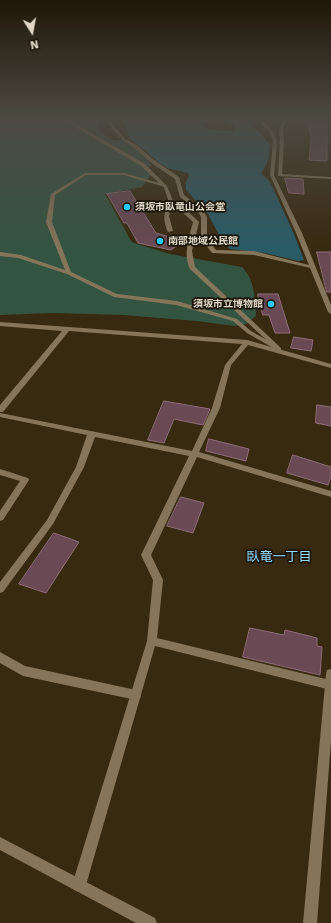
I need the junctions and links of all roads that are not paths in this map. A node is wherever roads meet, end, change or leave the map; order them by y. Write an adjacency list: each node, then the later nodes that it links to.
1 (138, 162): 7 (street)
2 (154, 162): 5 (street)
3 (273, 162): 11 (street)
4 (281, 162): 6 (street)
5 (177, 178): 7 (street); 11 (street)
6 (331, 178)
7 (165, 186): 8 (street); 12 (street)
8 (171, 202): 9 (street); 17 (street)
9 (170, 231)
10 (0, 254): 12 (street)
11 (313, 268): 13 (street)
12 (69, 273): 17 (street)
13 (331, 312)
14 (0, 324): 15 (street)
15 (67, 329): 16 (street); 19 (street)
16 (246, 342): 17 (street); 22 (street)
17 (279, 349): 18 (street)
18 (331, 366)
19 (0, 409)
20 (0, 415): 21 (street)
21 (92, 433): 22 (street); 26 (street)
22 (195, 454): 24 (street); 27 (street)
23 (0, 472): 25 (street)
24 (331, 494)
25 (0, 518)
26 (0, 589)
27 (152, 641): 29 (street); 30 (street)
28 (0, 657): 30 (street)
29 (331, 679): 34 (street)
30 (136, 695): 32 (street)
31 (0, 843): 32 (street)
32 (79, 885): 33 (street)
33 (150, 923)
34 (310, 923)

